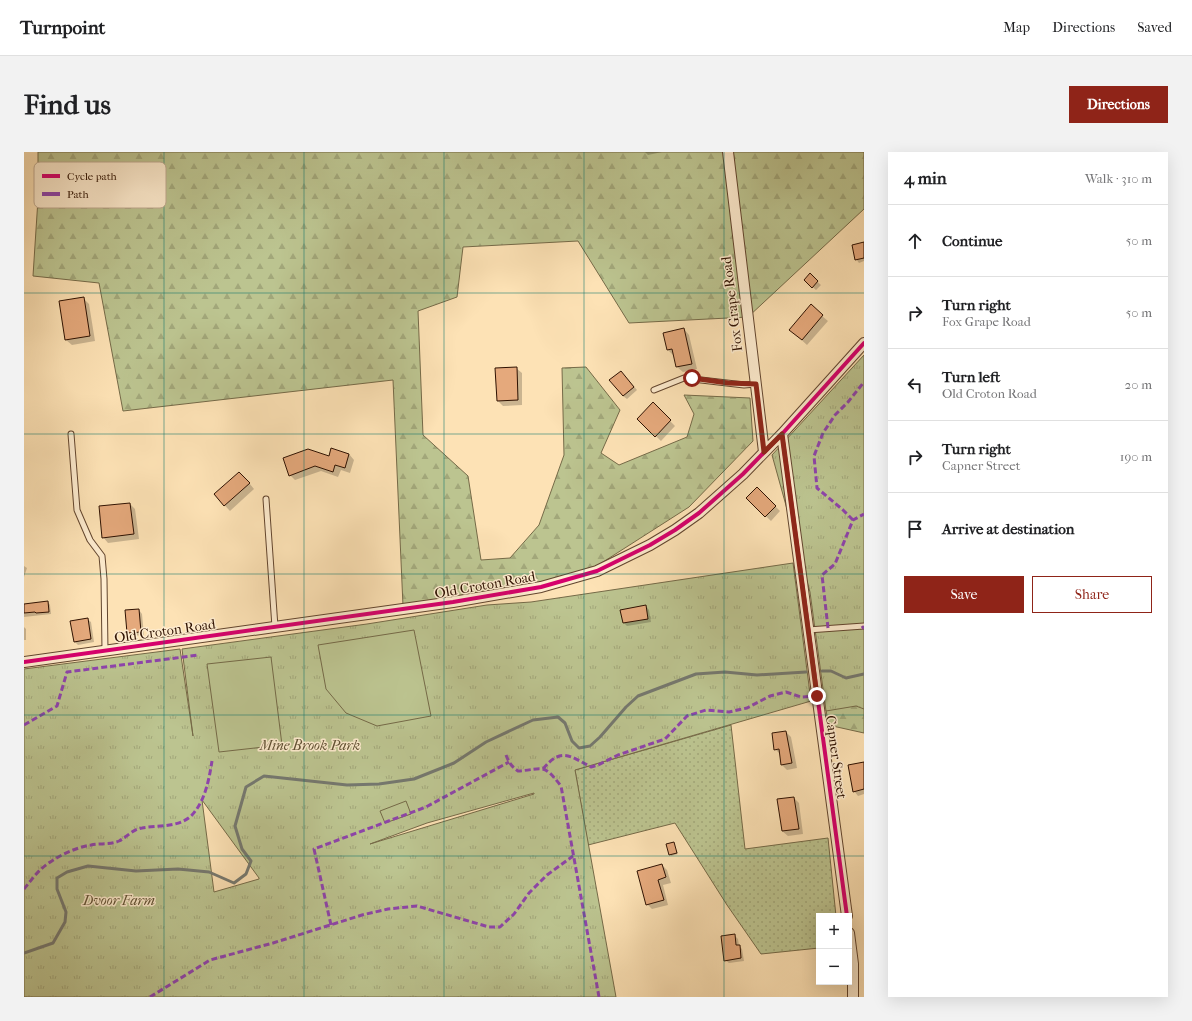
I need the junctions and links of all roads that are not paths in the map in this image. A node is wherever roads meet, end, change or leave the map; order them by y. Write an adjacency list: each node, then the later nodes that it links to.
1 (728, 152): 3 (street, Fox Grape Road)
2 (864, 343): 6 (street, Old Croton Road)
3 (756, 384): 4 (lane); 7 (street, Fox Grape Road)
4 (654, 390)
5 (71, 434): 12 (lane)
6 (782, 434): 7 (street, Old Croton Road); 11 (street, Capner Street)
7 (764, 452): 10 (street, Old Croton Road)
8 (266, 499): 10 (lane)
9 (864, 626): 11 (lane)
10 (275, 627): 12 (street, Old Croton Road)
11 (808, 630): 14 (street, Capner Street)
12 (105, 651): 13 (street, Old Croton Road)
13 (24, 662)
14 (847, 913)
15 (851, 949): 16 (street)
16 (853, 997)

